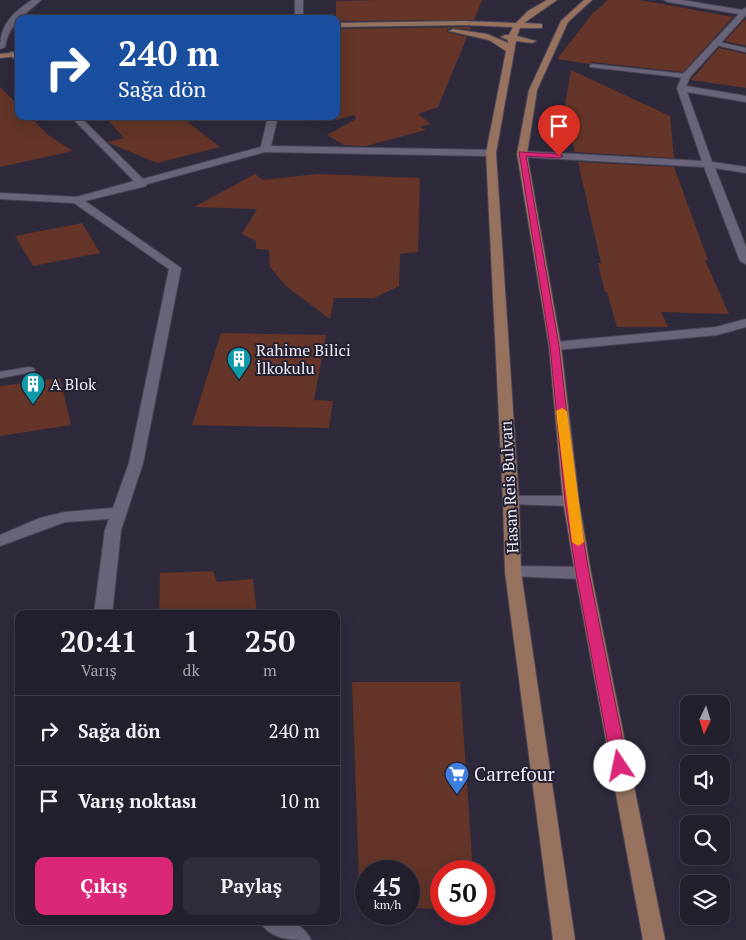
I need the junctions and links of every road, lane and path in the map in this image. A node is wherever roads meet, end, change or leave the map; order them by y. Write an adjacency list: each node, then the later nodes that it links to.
1 (37, 0): 16 (street)
2 (299, 0): 7 (street)
3 (588, 0): 13 (main road)
4 (668, 0): 6 (street)
5 (549, 2): 8 (main road); 12 (main road)
6 (744, 11): 14 (street)
7 (299, 15)
8 (464, 23): 9 (main road); 12 (main road)
9 (340, 25)
10 (451, 31): 11 (main road); 12 (main road); 12 (main road)
11 (340, 32)
12 (514, 36): 13 (main road); 13 (main road); 26 (main road, Hasan Reis Bulvarı)
13 (550, 39): 27 (main road)
14 (714, 43): 17 (lane); 20 (street)
15 (15, 46): 16 (main road)
16 (0, 50): 18 (main road)
17 (746, 50)
18 (15, 55)
19 (592, 66): 20 (lane)
20 (686, 76): 21 (street)
21 (681, 88): 22 (street); 28 (street)
22 (746, 99)
23 (78, 120): 30 (street)
24 (272, 120): 25 (street)
25 (265, 149): 26 (street); 30 (street)
26 (491, 153): 38 (main road, Hasan Reis Bulvarı)
27 (522, 154): 28 (street); 35 (main road)
28 (708, 164): 29 (street); 33 (street)
29 (746, 170)
30 (142, 184): 32 (street)
31 (0, 196): 32 (street)
32 (77, 200): 40 (street)
33 (746, 261)
34 (746, 323): 35 (street)
35 (554, 346): 39 (main road)
36 (29, 370): 37 (lane)
37 (0, 375)
38 (511, 500): 39 (street); 42 (main road, Hasan Reis Bulvarı)
39 (571, 501): 43 (main road)
40 (119, 513): 41 (street); 44 (street)
41 (0, 541)
42 (513, 572): 43 (street); 47 (main road, Hasan Reis Bulvarı)
43 (583, 573): 48 (main road)
44 (103, 610)
45 (276, 925): 46 (street)
46 (300, 940)
47 (564, 940)
48 (654, 940)

